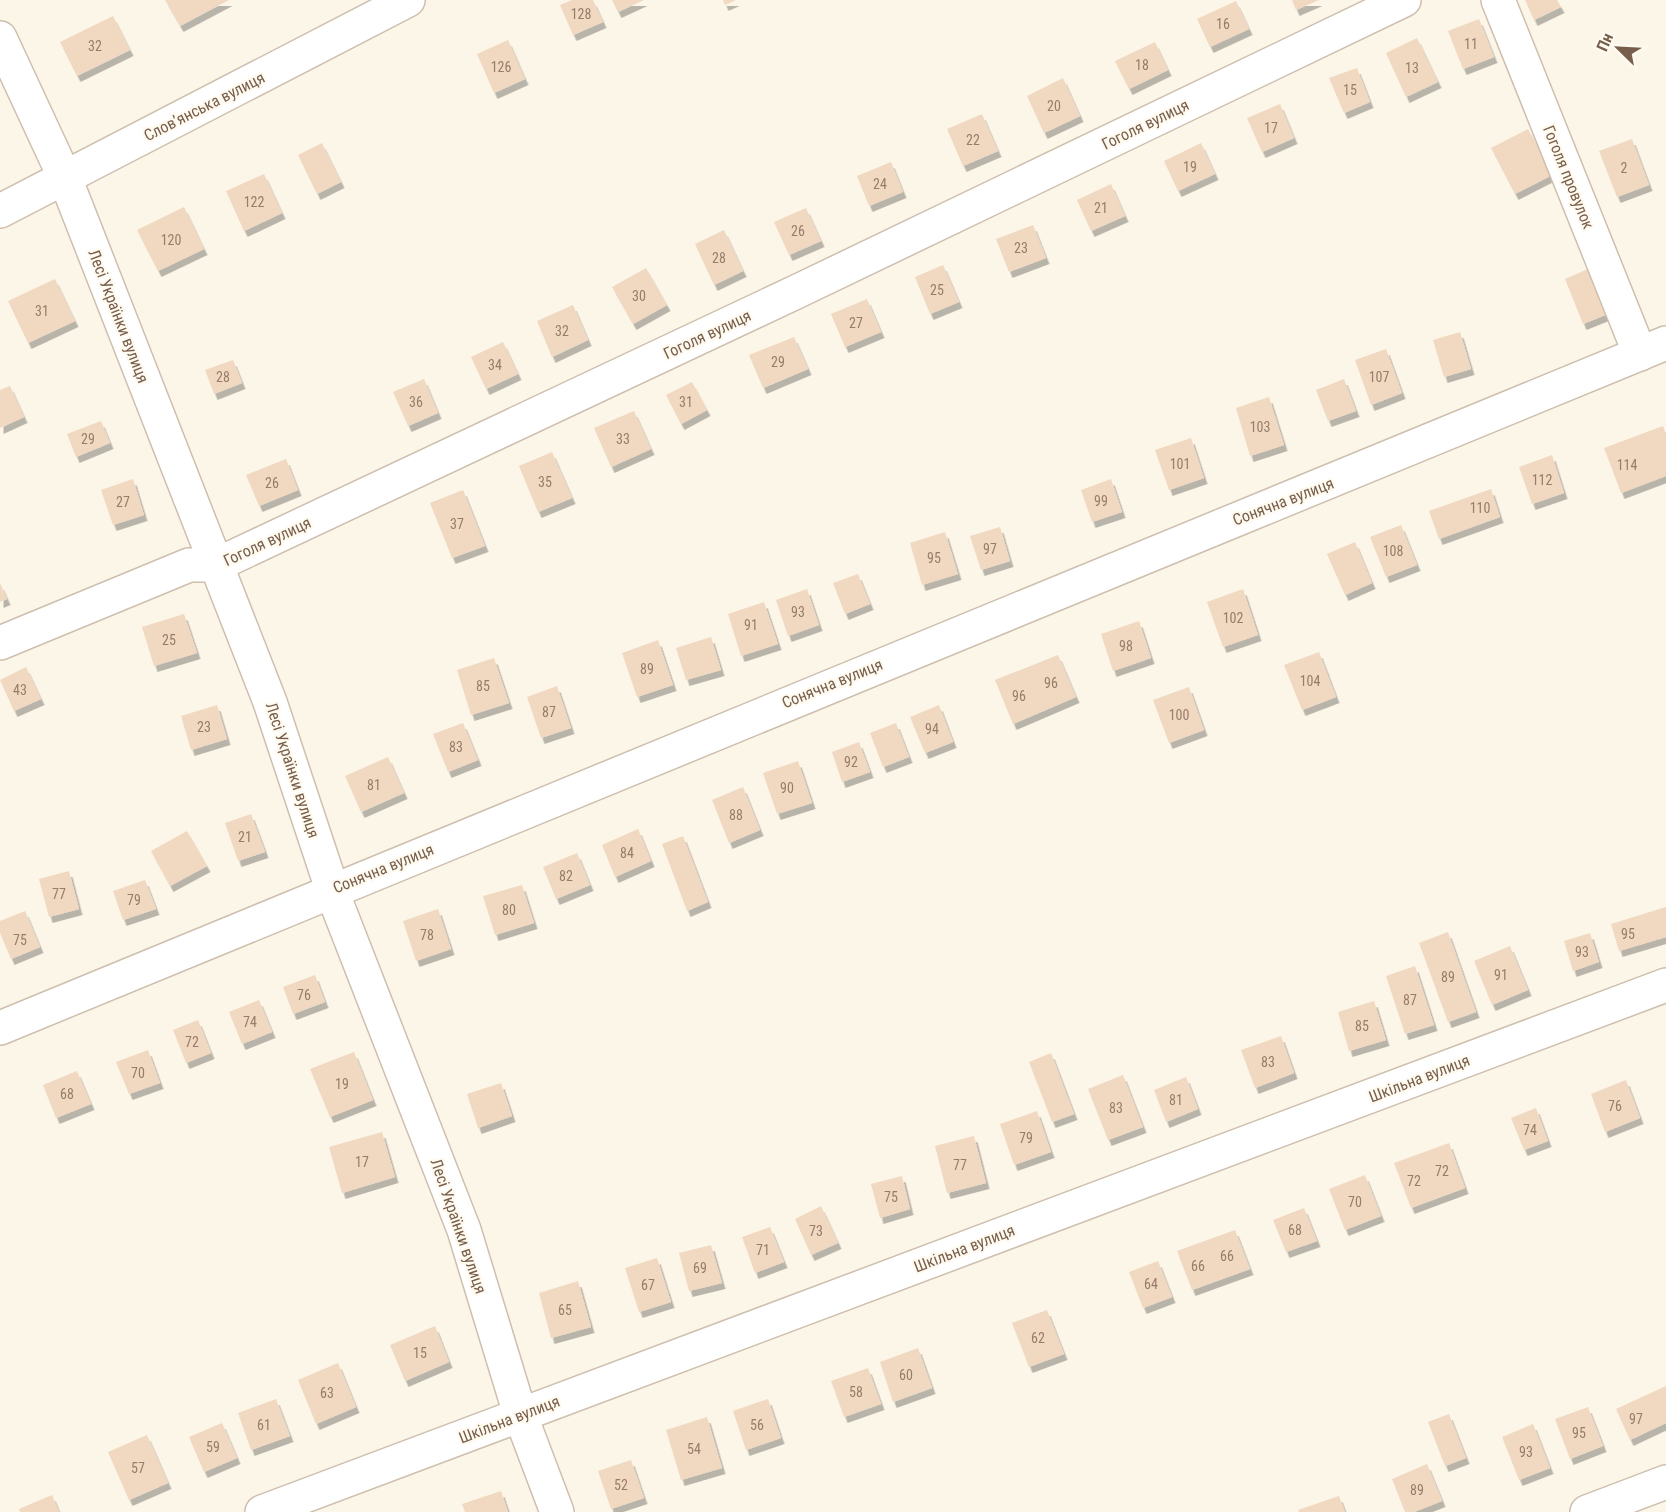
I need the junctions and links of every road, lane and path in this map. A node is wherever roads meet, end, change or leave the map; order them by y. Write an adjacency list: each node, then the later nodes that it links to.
1 (408, 0): 5 (street, Слов’янська вулиця)
2 (1404, 0): 8 (street, Гоголя вулиця)
3 (1498, 0): 7 (street, Гоголя провулок)
4 (0, 38): 5 (street, Лесі Українки вулиця)
5 (64, 178): 6 (street, Слов’янська вулиця); 8 (street, Лесі Українки вулиця)
6 (0, 211)
7 (1653, 348): 10 (street, Сонячна вулиця)
8 (216, 565): 9 (street, Гоголя вулиця); 10 (street, Лесі Українки вулиця)
9 (0, 643)
10 (332, 889): 12 (street, Сонячна вулиця); 13 (street, Лесі Українки вулиця)
11 (1666, 985): 13 (street, Шкільна вулиця)
12 (0, 1028)
13 (520, 1414): 15 (street, Шкільна вулиця); 16 (street, Лесі Українки вулиця)
14 (1666, 1482): 17 (street)
15 (261, 1512)
16 (557, 1512)
17 (1587, 1512)

